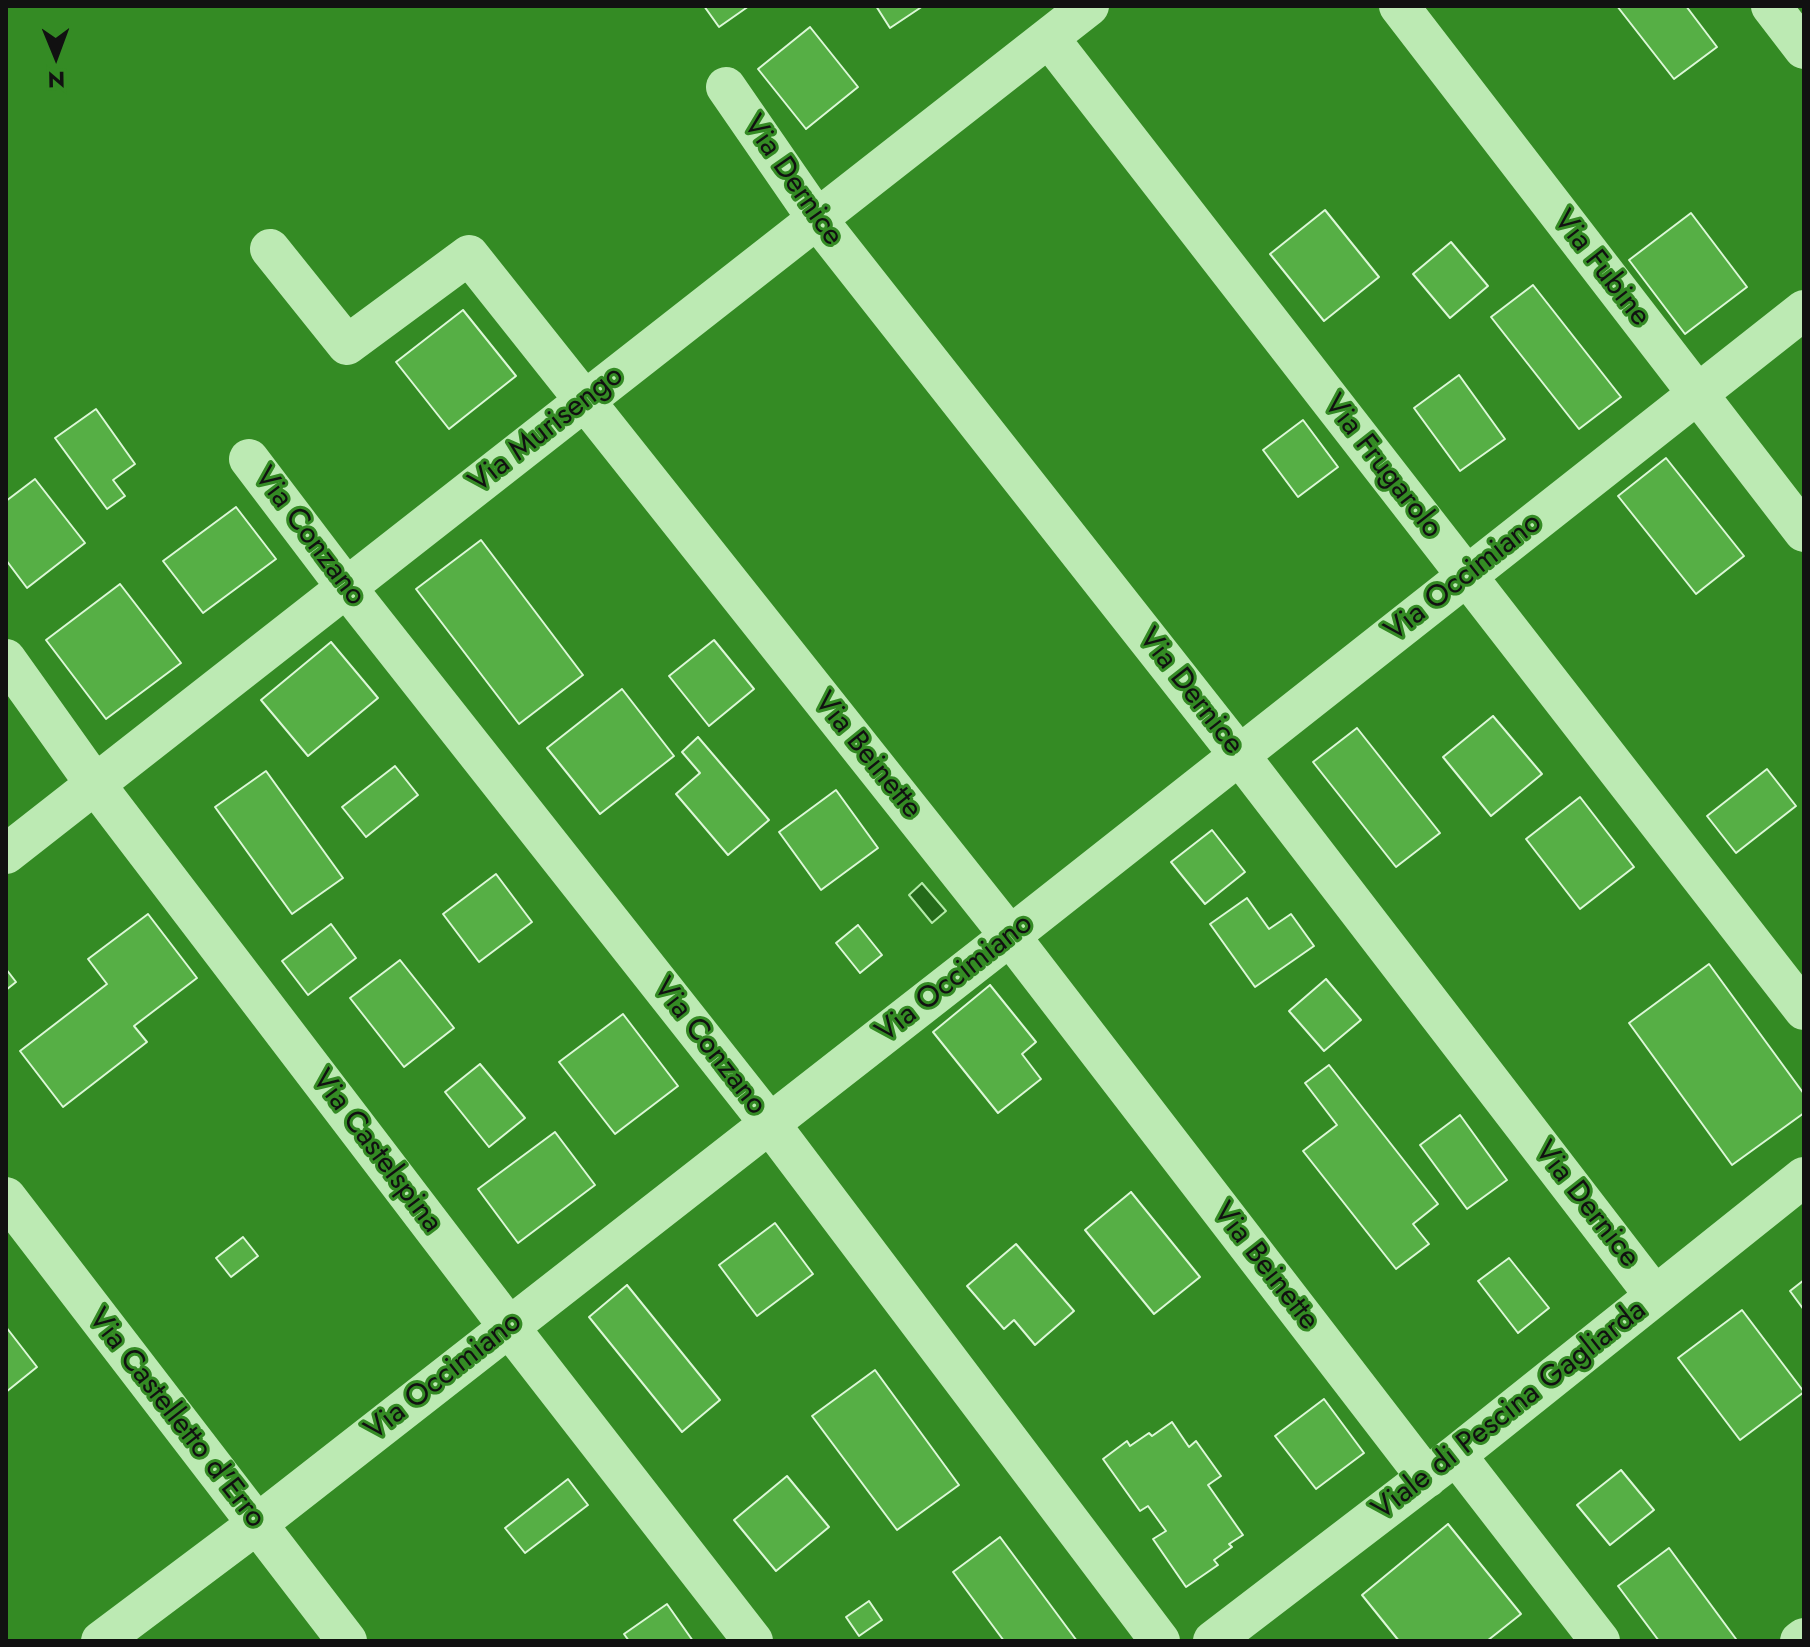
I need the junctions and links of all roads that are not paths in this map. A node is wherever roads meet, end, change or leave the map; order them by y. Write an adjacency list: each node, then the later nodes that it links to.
1 (1089, 6): 4 (street, Via Murisengo)
2 (1399, 6): 10 (street, Via Fubine)
3 (1771, 6): 5 (street)
4 (1049, 38): 7 (street, Via Murisengo); 14 (street, Via Frugarolo)
5 (1804, 49)
6 (726, 87): 7 (street, Via Dernice)
7 (817, 219): 11 (street, Via Murisengo); 17 (street, Via Dernice)
8 (270, 249): 11 (street, Via Beinette)
9 (1804, 310): 10 (street, Via Occimiano)
10 (1697, 394): 13 (street, Via Fubine); 14 (street, Via Occimiano)
11 (584, 401): 15 (street, Via Murisengo); 20 (street, Via Beinette)
12 (249, 459): 15 (street, Via Conzano)
13 (1804, 532)
14 (1467, 576): 17 (street, Via Occimiano); 21 (street, Via Frugarolo)
15 (346, 587): 18 (street, Via Murisengo); 22 (street, Via Conzano)
16 (6, 659): 18 (street, Via Castelspina)
17 (1240, 756): 20 (street, Via Occimiano); 25 (street, Via Dernice)
18 (95, 784): 19 (street, Via Murisengo); 26 (street, Via Castelspina)
19 (6, 854)
20 (1010, 936): 22 (street, Via Occimiano); 27 (street, Via Beinette)
21 (1804, 1010)
22 (770, 1124): 26 (street, Via Occimiano); 32 (street, Via Conzano)
23 (1804, 1177): 25 (street, Viale di Pescina Gagliarda)
24 (6, 1197): 28 (street, Via Castelletto d'Erro)
25 (1655, 1296): 27 (street, Viale di Pescina Gagliarda)
26 (509, 1327): 28 (street, Via Occimiano); 31 (street, Via Castelspina)
27 (1441, 1466): 33 (street, Viale di Pescina Gagliarda); 34 (street, Via Beinette)
28 (257, 1524): 29 (street, Via Occimiano); 30 (street, Via Castelletto d'Erro)
29 (101, 1641)
30 (347, 1641)
31 (753, 1641)
32 (1160, 1641)
33 (1213, 1641)
34 (1600, 1641)

